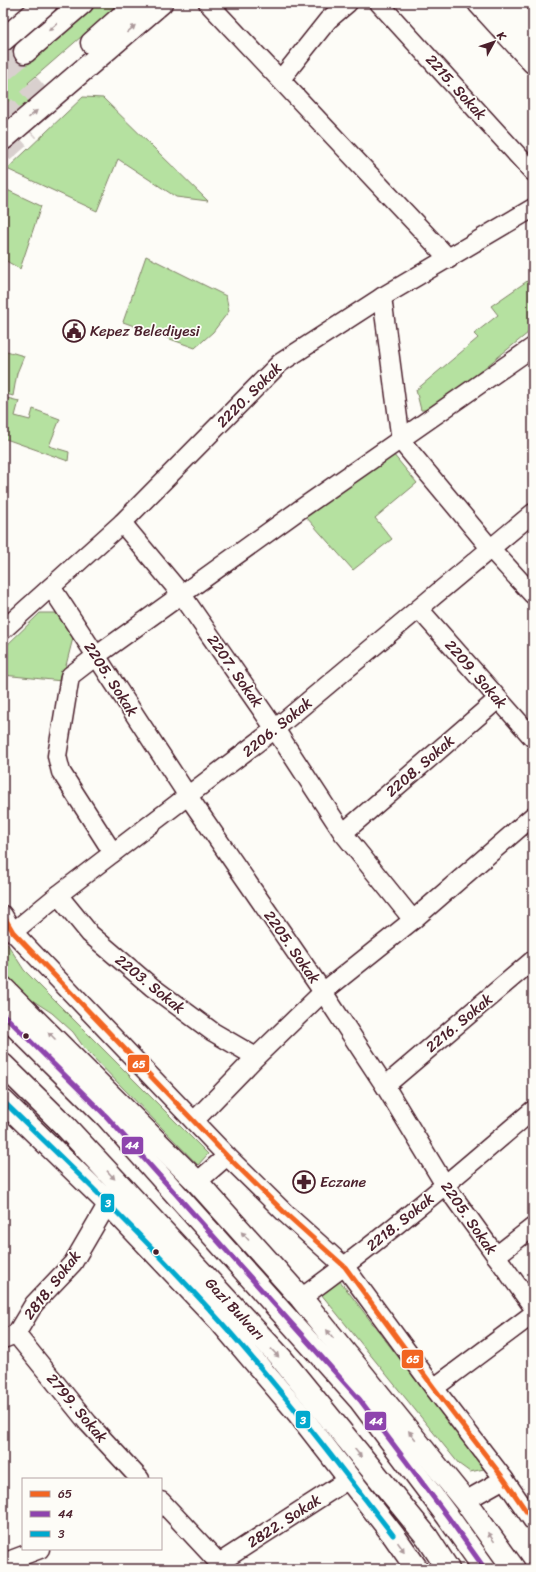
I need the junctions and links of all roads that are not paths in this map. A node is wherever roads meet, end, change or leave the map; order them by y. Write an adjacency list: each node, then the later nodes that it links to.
1 (46, 3): 11 (main road)
2 (82, 3): 12 (main road, one-way to 12)
3 (137, 3): 15 (main road)
4 (161, 3): 16 (main road, one-way to 4)
5 (208, 3): 14 (street)
6 (348, 3): 14 (street)
7 (379, 3): 17 (street, 2215. Sokak)
8 (479, 3): 13 (main road)
9 (507, 3): 10 (main road)
10 (533, 31)
11 (3, 40)
12 (25, 52)
13 (533, 62)
14 (281, 79): 19 (street)
15 (47, 82)
16 (3, 139)
17 (533, 172)
18 (533, 208): 19 (street, 2220. Sokak)
19 (449, 258): 20 (street, 2220. Sokak)
20 (382, 297): 22 (street); 24 (street, 2220. Sokak)
21 (533, 347): 22 (street)
22 (401, 441): 25 (street); 27 (street)
23 (533, 513): 25 (street, 2206. Sokak)
24 (122, 523): 26 (street, 2220. Sokak); 27 (street, 2207. Sokak)
25 (491, 549): 28 (street); 29 (street, 2206. Sokak)
26 (51, 587): 30 (street, 2220. Sokak); 31 (street, 2205. Sokak)
27 (182, 595): 31 (street); 33 (street, 2207. Sokak)
28 (533, 596)
29 (419, 609): 32 (street, 2209. Sokak); 33 (street, 2206. Sokak)
30 (3, 630)
31 (96, 656): 35 (street, 2205. Sokak); 38 (street)
32 (498, 699): 34 (street, 2209. Sokak); 37 (street, 2208. Sokak)
33 (275, 729): 35 (street, 2206. Sokak); 37 (street, 2207. Sokak)
34 (533, 738)
35 (188, 796): 38 (street, 2206. Sokak); 44 (street, 2205. Sokak)
36 (533, 816): 41 (street)
37 (343, 833): 41 (street, 2207. Sokak)
38 (113, 853): 39 (street, 2206. Sokak)
39 (58, 895): 42 (street, 2206. Sokak); 47 (street, 2203. Sokak)
40 (3, 915): 42 (street)
41 (413, 920): 44 (street)
42 (13, 932): 54 (street)
43 (531, 966): 50 (street, 2216. Sokak)
44 (323, 992): 47 (street); 50 (street, 2205. Sokak)
45 (5, 998): 46 (main road, Gazi Bulvarı); 49 (main road, one-way to 45)
46 (41, 1051): 49 (main road); 79 (main road, Gazi Bulvarı)
47 (256, 1057): 54 (street)
48 (3, 1064): 55 (main road, Gazi Bulvarı)
49 (99, 1084): 57 (main road)
50 (385, 1086): 58 (street, 2205. Sokak)
51 (3, 1094): 55 (main road)
52 (3, 1101): 59 (main road)
53 (533, 1110): 58 (street, 2218. Sokak)
54 (194, 1121): 56 (street)
55 (66, 1126): 59 (main road); 78 (main road, Gazi Bulvarı, one-way to 78)
56 (227, 1156): 57 (street); 62 (street)
57 (197, 1182): 63 (main road, one-way to 57)
58 (445, 1185): 61 (street, 2205. Sokak); 62 (street, 2218. Sokak)
59 (108, 1203): 66 (street, 2818. Sokak); 70 (main road)
60 (533, 1227): 61 (street)
61 (496, 1256): 64 (street, 2205. Sokak)
62 (345, 1267): 63 (street, 2218. Sokak); 67 (street)
63 (301, 1298): 71 (main road, one-way to 63)
64 (533, 1307)
65 (533, 1314): 67 (street)
66 (9, 1337): 68 (street, 2799. Sokak)
67 (434, 1388): 69 (street)
68 (139, 1478)
69 (504, 1478): 71 (street); 73 (street)
70 (349, 1479): 76 (street, 2822. Sokak); 77 (main road, one-way to 77)
71 (465, 1501): 80 (main road, one-way to 71)
72 (162, 1503): 76 (street)
73 (533, 1521)
74 (37, 1550): 75 (street)
75 (3, 1563)
76 (220, 1566)
77 (417, 1569)
78 (448, 1569)
79 (485, 1569)
80 (514, 1569)

